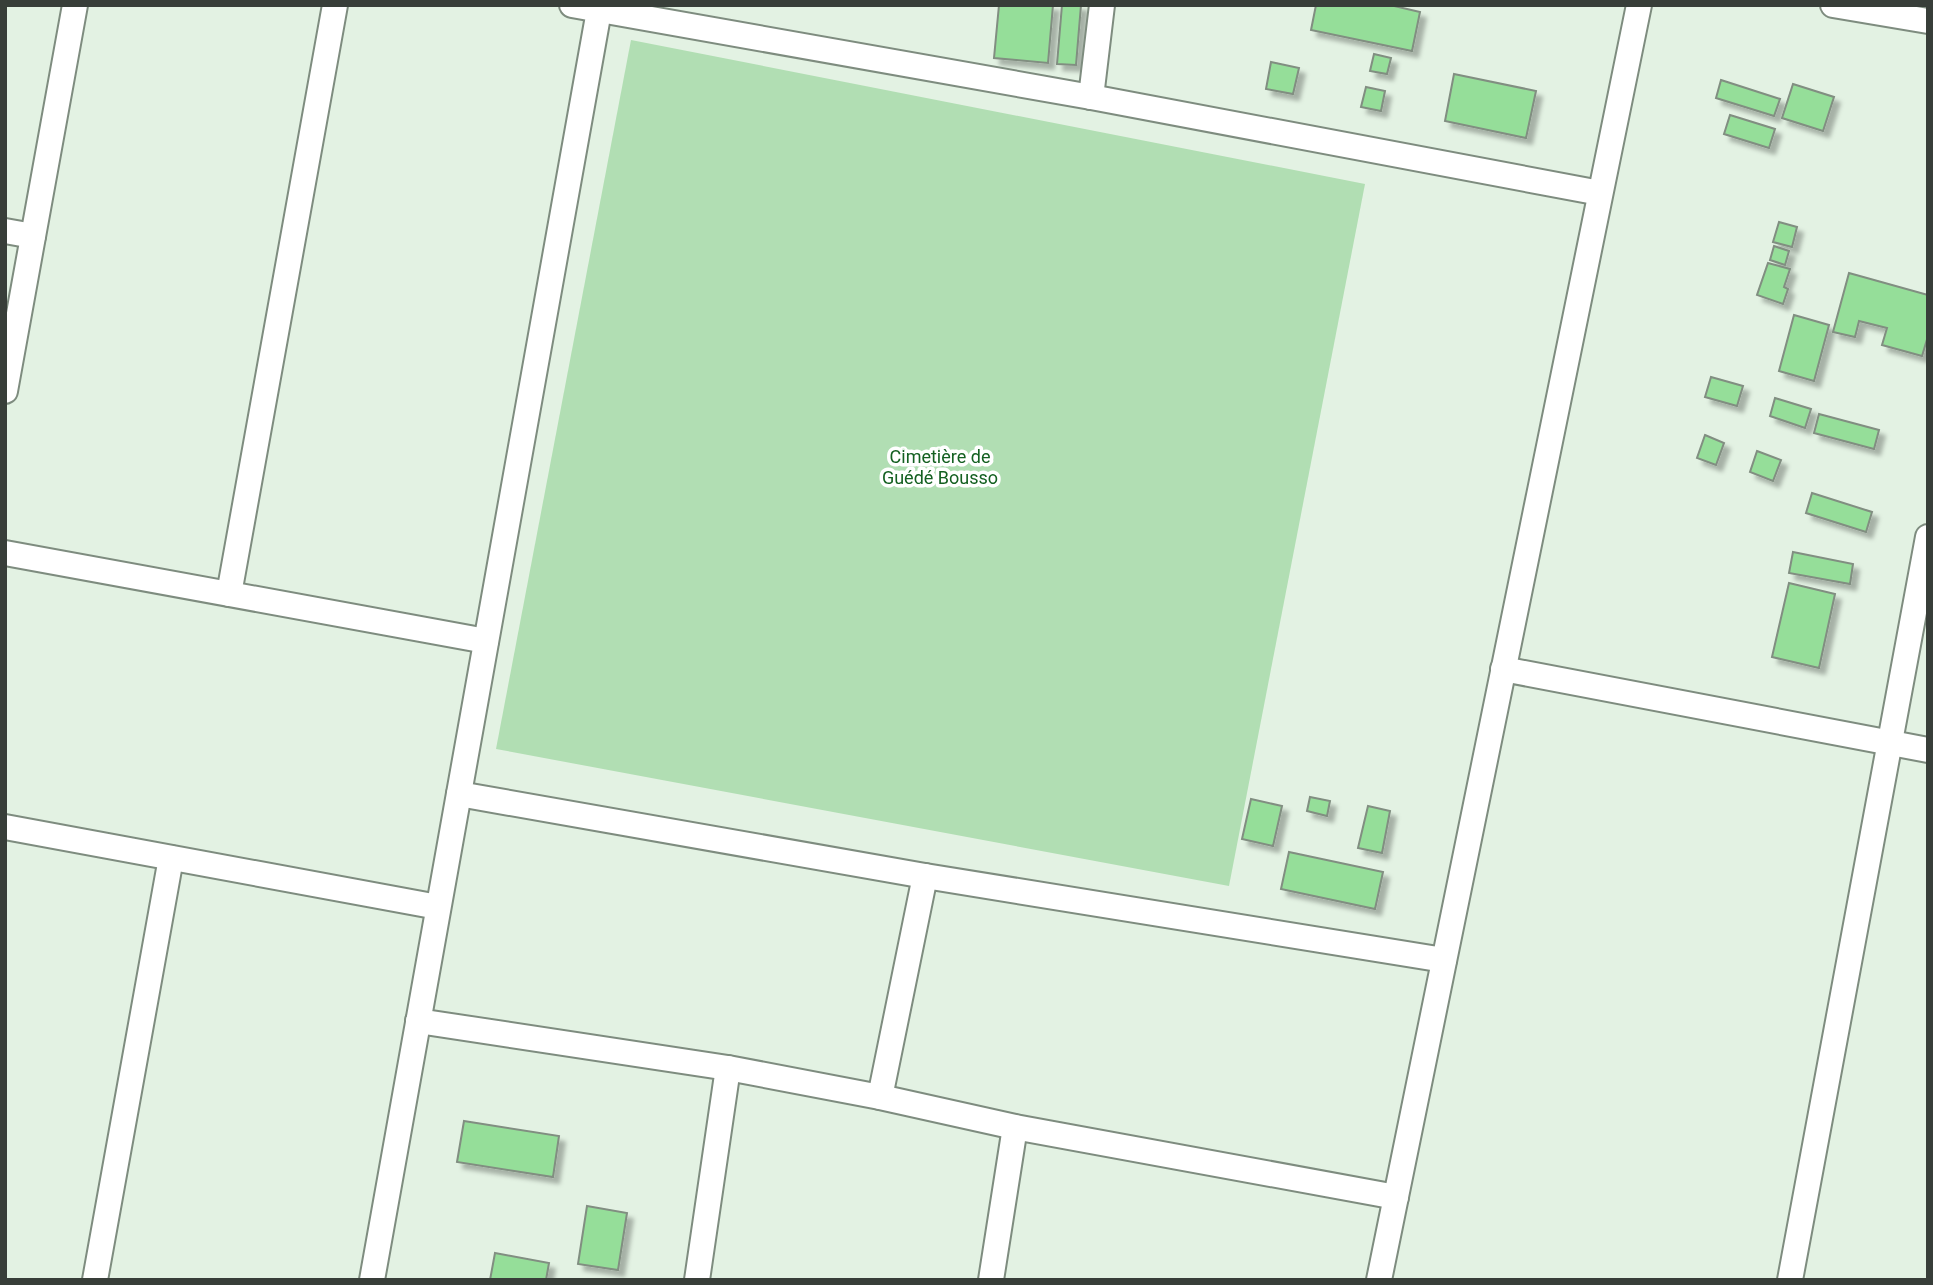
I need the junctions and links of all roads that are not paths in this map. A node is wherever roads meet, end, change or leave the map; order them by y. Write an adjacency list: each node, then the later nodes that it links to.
1 (75, 5): 12 (street)
2 (335, 5): 16 (street)
3 (572, 5): 7 (street)
4 (1102, 5): 9 (street)
5 (1639, 5): 10 (street)
6 (1833, 5): 8 (street)
7 (600, 8): 9 (street); 17 (street)
8 (1928, 21)
9 (1091, 97): 10 (street)
10 (1600, 193): 18 (street)
11 (5, 231): 12 (street)
12 (33, 236): 13 (street)
13 (5, 391)
14 (1928, 537): 19 (street)
15 (5, 553): 16 (street)
16 (229, 594): 17 (street)
17 (486, 641): 21 (street)
18 (1503, 670): 19 (street); 26 (street)
19 (1890, 743): 20 (street); 37 (street)
20 (1928, 750)
21 (459, 794): 24 (street); 25 (street)
22 (5, 827): 23 (street)
23 (170, 858): 25 (street); 32 (street)
24 (925, 876): 26 (street); 29 (street)
25 (438, 906): 27 (street)
26 (1444, 960): 31 (street)
27 (418, 1021): 28 (street); 33 (street)
28 (728, 1068): 29 (street); 34 (street)
29 (880, 1097): 30 (street)
30 (1015, 1127): 31 (street); 35 (street)
31 (1396, 1197): 36 (street)
32 (95, 1280)
33 (372, 1280)
34 (697, 1280)
35 (991, 1280)
36 (1379, 1280)
37 (1790, 1280)

